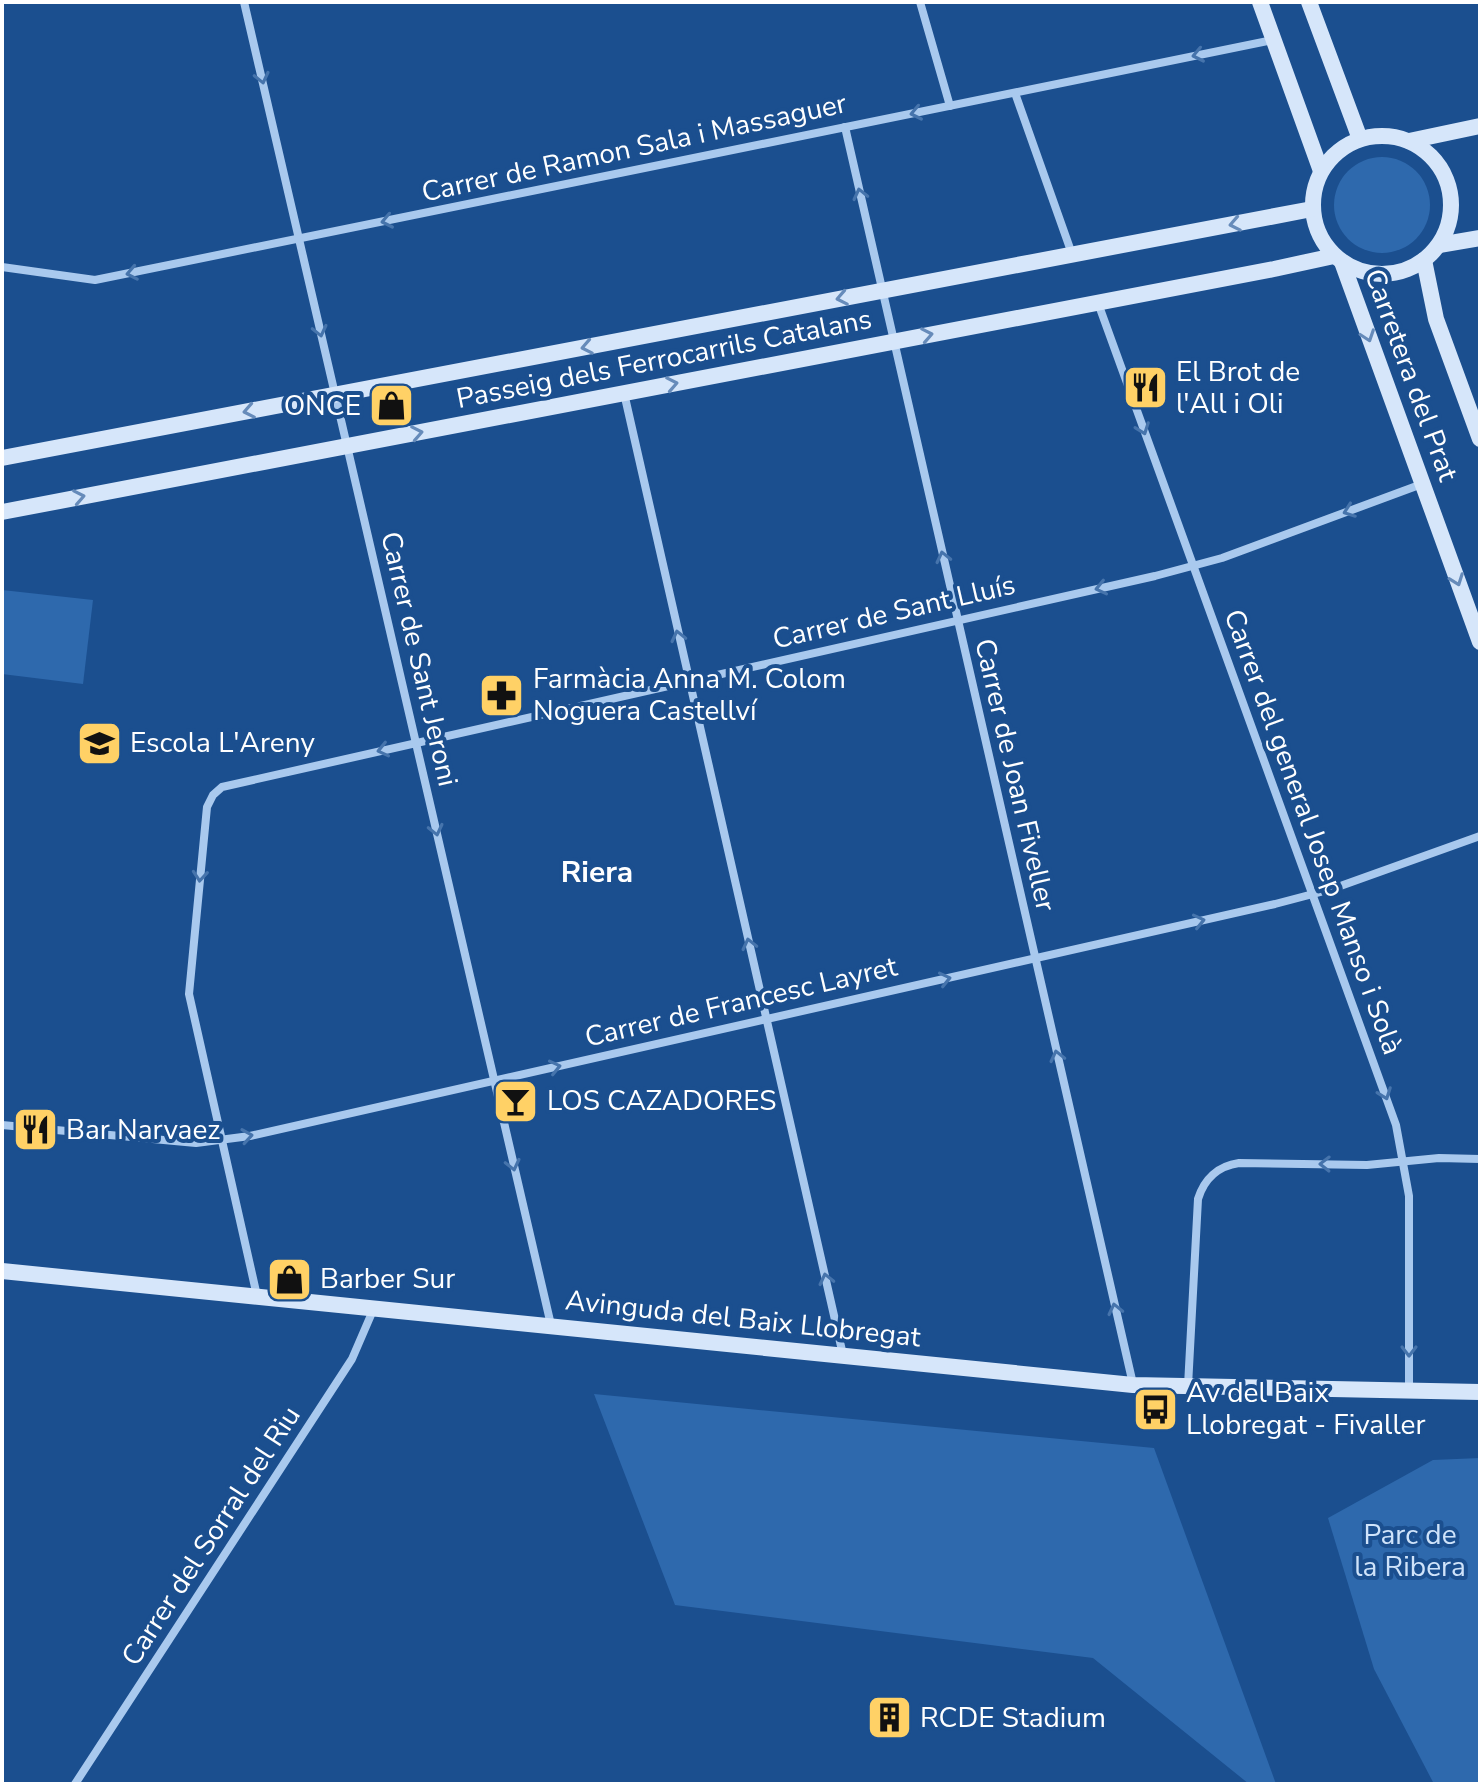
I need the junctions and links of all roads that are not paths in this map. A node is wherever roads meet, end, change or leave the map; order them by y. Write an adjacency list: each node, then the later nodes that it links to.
1 (244, 2): 15 (street, Carrer de Sant Jeroni, one-way to 15)
2 (920, 2): 7 (street)
3 (1260, 2): 5 (main road)
4 (1309, 2): 10 (main road)
5 (1274, 40): 6 (street, Carrer de Ramon Sala i Massaguer, one-way to 6); 12 (main road)
6 (1015, 93): 7 (street, Carrer de Ramon Sala i Massaguer); 17 (street)
7 (950, 106): 9 (street, Carrer de Ramon Sala i Massaguer, one-way to 9)
8 (1480, 126): 11 (main road)
9 (845, 127): 15 (street, Carrer de Ramon Sala i Massaguer, one-way to 15); 21 (street, Carrer de Joan Fiveller, one-way to 9)
10 (1360, 139): 11 (main road); 12 (main road)
11 (1409, 141): 16 (main road)
12 (1321, 171): 13 (main road)
13 (1312, 209): 17 (main road, Passeig dels Ferrocarrils Catalans, one-way to 17); 18 (main road)
14 (1480, 238): 16 (main road)
15 (299, 239): 20 (street, Carrer de Ramon Sala i Massaguer, one-way to 20); 25 (street, Carrer de Sant Jeroni, one-way to 25)
16 (1439, 245): 19 (main road)
17 (1073, 255): 21 (main road, Passeig dels Ferrocarrils Catalans)
18 (1338, 259): 19 (main road); 22 (main road, Passeig dels Ferrocarrils Catalans); 29 (main road, Carretera del Prat, one-way to 29)
19 (1424, 260): 26 (main road, Carretera del Prat)
20 (2, 267)
21 (882, 291): 23 (street, Carrer de Joan Fiveller); 25 (main road, Passeig dels Ferrocarrils Catalans, one-way to 25)
22 (1098, 303): 23 (main road, Passeig dels Ferrocarrils Catalans, one-way to 22); 31 (street, Carrer del general Josep Manso i Solà, one-way to 31)
23 (893, 342): 24 (main road, Passeig dels Ferrocarrils Catalans, one-way to 23); 32 (street, Carrer de Joan Fiveller, one-way to 23)
24 (624, 393): 27 (main road, Passeig dels Ferrocarrils Catalans, one-way to 24); 34 (street, one-way to 24)
25 (335, 394): 27 (street, Carrer de Sant Jeroni); 28 (main road, Passeig dels Ferrocarrils Catalans, one-way to 28)
26 (1480, 439)
27 (347, 446): 30 (main road, Passeig dels Ferrocarrils Catalans, one-way to 27); 35 (street, Carrer de Sant Jeroni)
28 (2, 458)
29 (1422, 484): 31 (street, Carrer de Sant Lluís, one-way to 31); 33 (main road, Carretera del Prat, one-way to 33)
30 (2, 512)
31 (1193, 566): 32 (street, Carrer de Sant Lluís, one-way to 32); 37 (street, Carrer del general Josep Manso i Solà)
32 (957, 620): 34 (street, Carrer de Sant Lluís); 38 (street, Carrer de Joan Fiveller)
33 (1480, 642)
34 (689, 681): 35 (street, Carrer de Sant Lluís); 39 (street, one-way to 34)
35 (416, 743): 40 (street, Carrer de Sant Jeroni, one-way to 40); 42 (street, Carrer de Sant Lluís, one-way to 42)
36 (1480, 836): 37 (street, Carrer de Francesc Layret)
37 (1312, 894): 38 (street, Carrer de Francesc Layret, one-way to 37); 44 (street, Carrer del general Josep Manso i Solà, one-way to 44)
38 (1035, 958): 39 (street, Carrer de Francesc Layret, one-way to 38); 50 (street, Carrer de Joan Fiveller, one-way to 38)
39 (766, 1019): 40 (street, Carrer de Francesc Layret, one-way to 39); 49 (street, one-way to 39)
40 (494, 1081): 42 (street, Carrer de Francesc Layret, one-way to 40); 48 (street, Carrer de Sant Jeroni, one-way to 48)
41 (2, 1125): 42 (street, Carrer de Francesc Layret)
42 (222, 1140): 46 (street, Carrer de Sant Lluís)
43 (1480, 1159): 44 (street)
44 (1403, 1162): 51 (street, one-way to 51); 52 (street, Carrer del general Josep Manso i Solà, one-way to 52)
45 (2, 1271): 46 (main road, Avinguda del Baix Llobregat)
46 (257, 1296): 47 (main road, Avinguda del Baix Llobregat)
47 (374, 1307): 48 (main road, Avinguda del Baix Llobregat); 54 (street, Carrer del Sorral del Riu)
48 (551, 1325): 49 (main road, Avinguda del Baix Llobregat)
49 (843, 1355): 50 (main road, Avinguda del Baix Llobregat)
50 (1133, 1385): 51 (main road, Avinguda del Baix Llobregat)
51 (1188, 1386): 52 (main road, Avinguda del Baix Llobregat)
52 (1409, 1391): 53 (main road, Avinguda del Baix Llobregat)
53 (1480, 1392)
54 (75, 1784)

